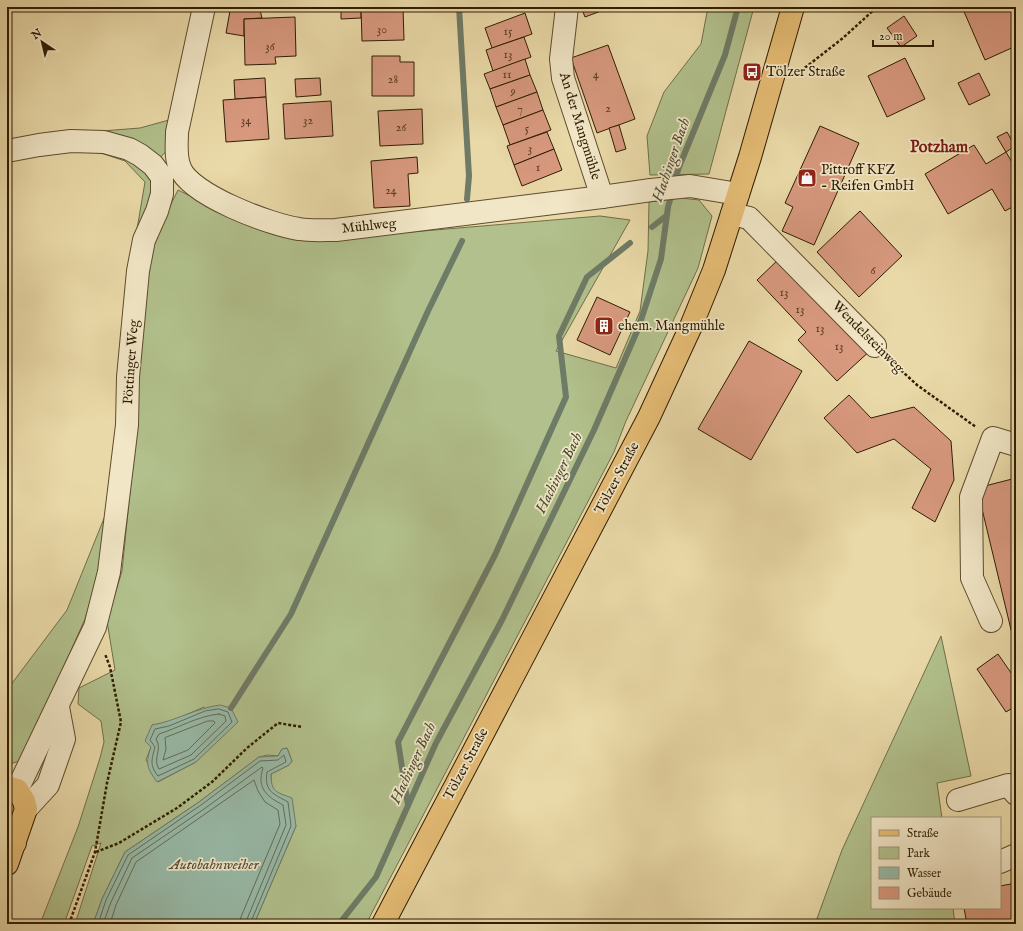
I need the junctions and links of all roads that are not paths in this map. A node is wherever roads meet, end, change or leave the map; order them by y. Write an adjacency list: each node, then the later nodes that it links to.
1 (204, 7): 5 (street, Mühlweg)
2 (567, 7): 7 (street, An der Mangmühle)
3 (793, 7): 6 (main road, Tölzer Straße)
4 (7, 151): 5 (street)
5 (171, 173): 7 (street, Mühlweg); 13 (street, Pöttinger Weg)
6 (738, 194): 7 (street, Mühlweg); 8 (main road, Tölzer Straße)
7 (602, 197)
8 (732, 214): 9 (street, Wendelsteinweg); 19 (main road, Tölzer Straße)
9 (875, 346)
10 (1016, 445): 11 (street)
11 (991, 621)
12 (1016, 794): 14 (street)
13 (16, 795): 15 (main road)
14 (958, 800)
15 (11, 838): 18 (main road)
16 (1016, 855): 17 (street)
17 (1001, 862)
18 (7, 864)
19 (383, 924)

